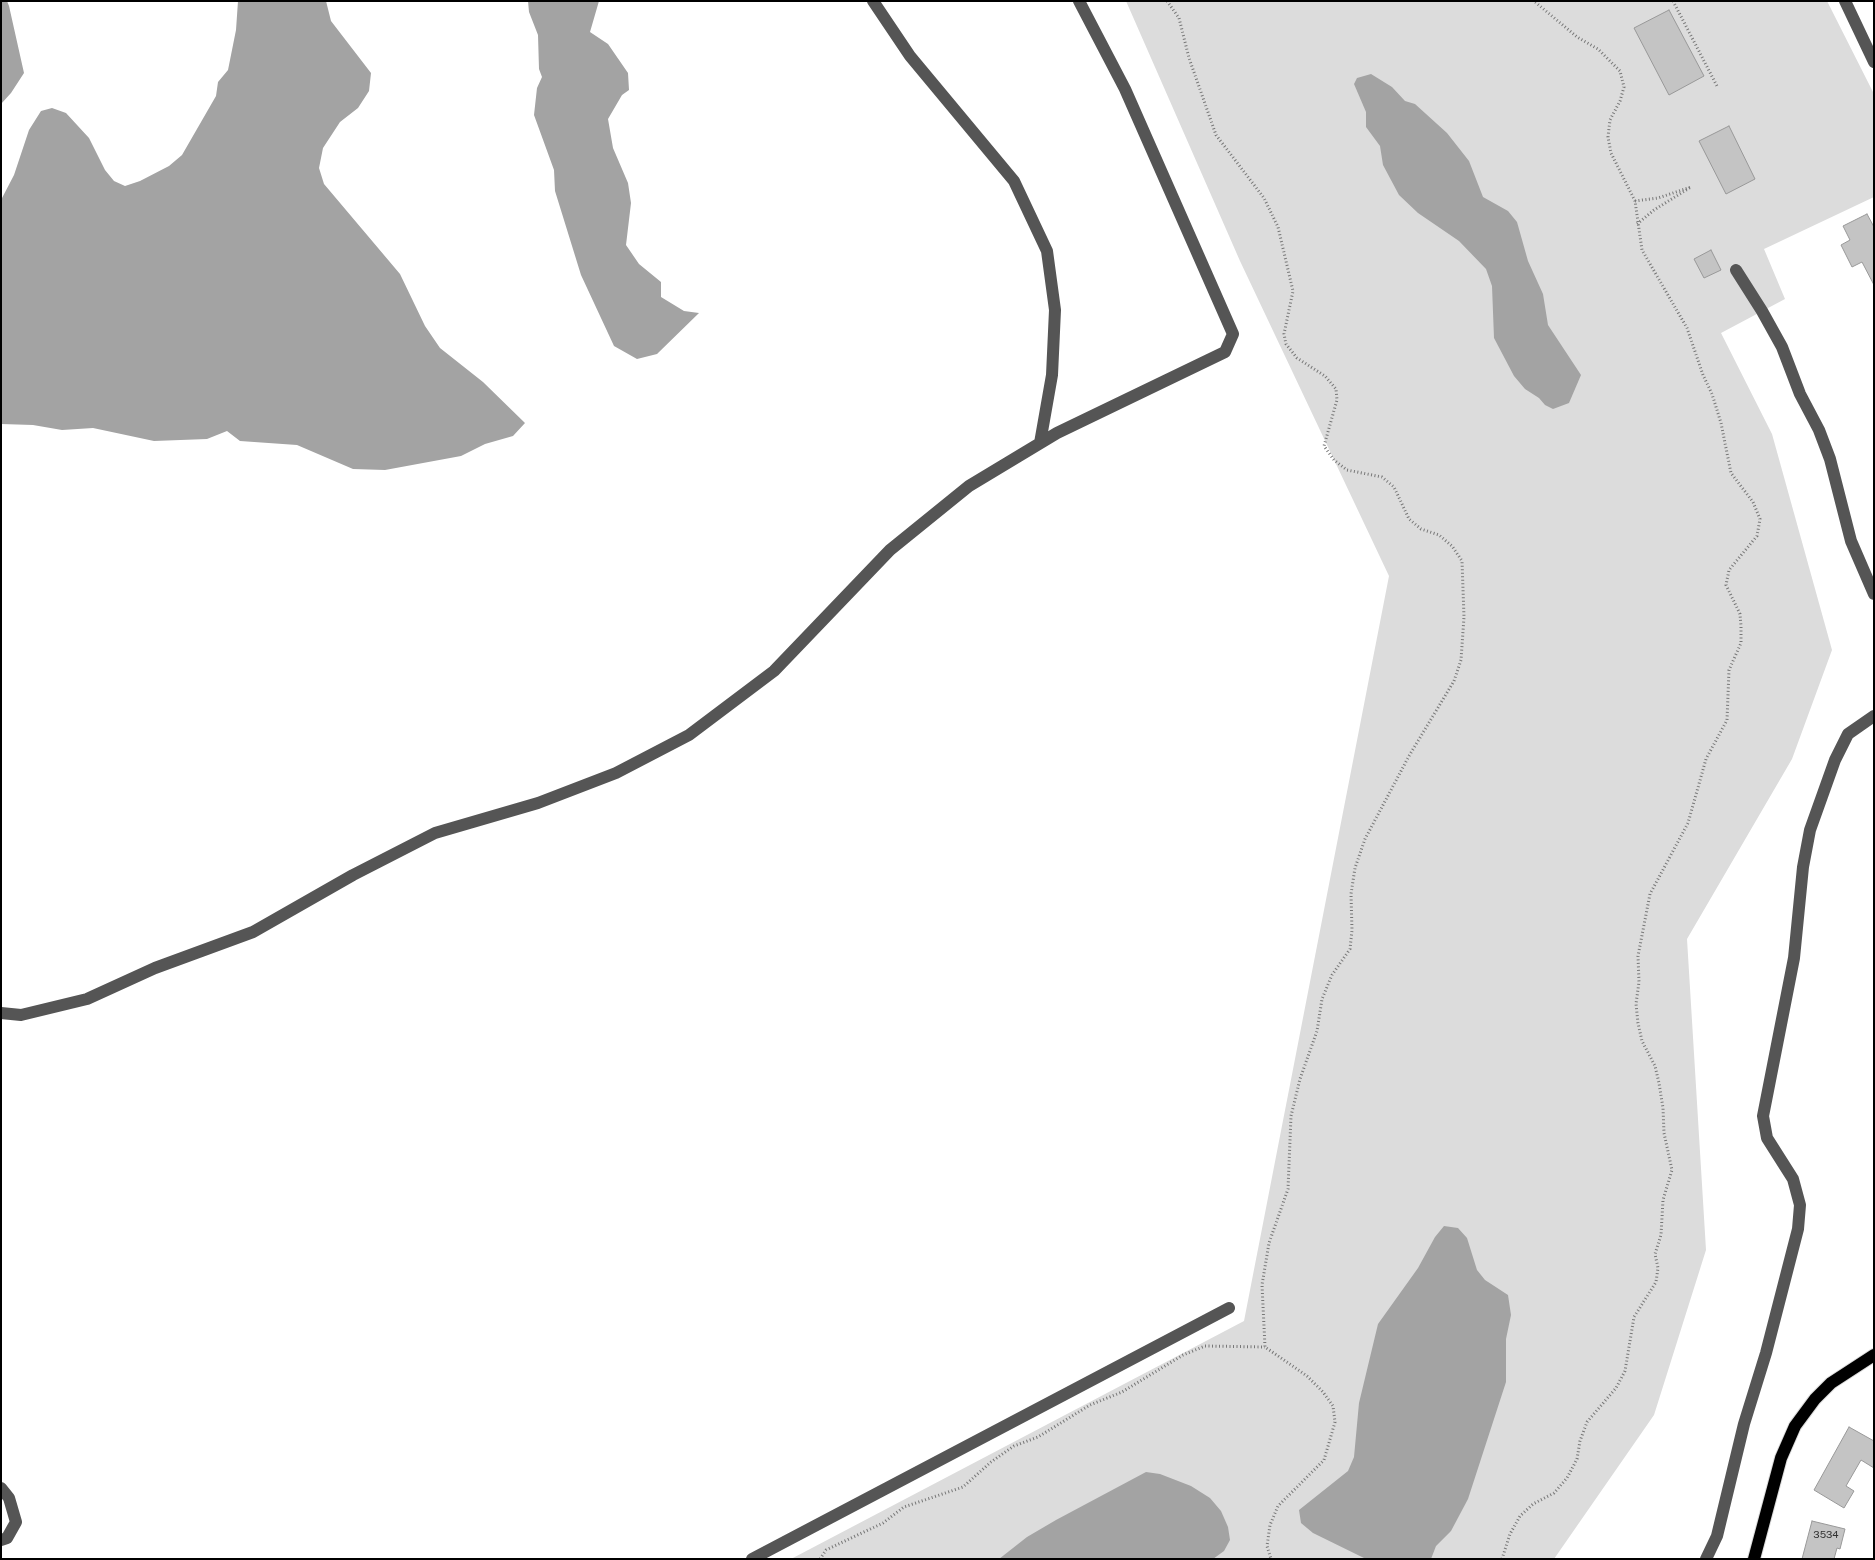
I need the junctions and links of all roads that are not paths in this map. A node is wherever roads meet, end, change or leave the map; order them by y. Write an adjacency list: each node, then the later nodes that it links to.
1 (873, 1): 6 (street)
2 (1080, 1): 6 (street)
3 (1845, 1): 4 (street)
4 (1874, 62)
5 (1736, 270): 7 (street)
6 (1040, 443): 9 (street)
7 (1874, 594)
8 (1874, 716): 15 (street)
9 (1, 1013)
10 (1229, 1308): 14 (street)
11 (1874, 1356): 16 (main road)
12 (1, 1488): 13 (street)
13 (1, 1540)
14 (752, 1559)
15 (1706, 1559)
16 (1754, 1559)

